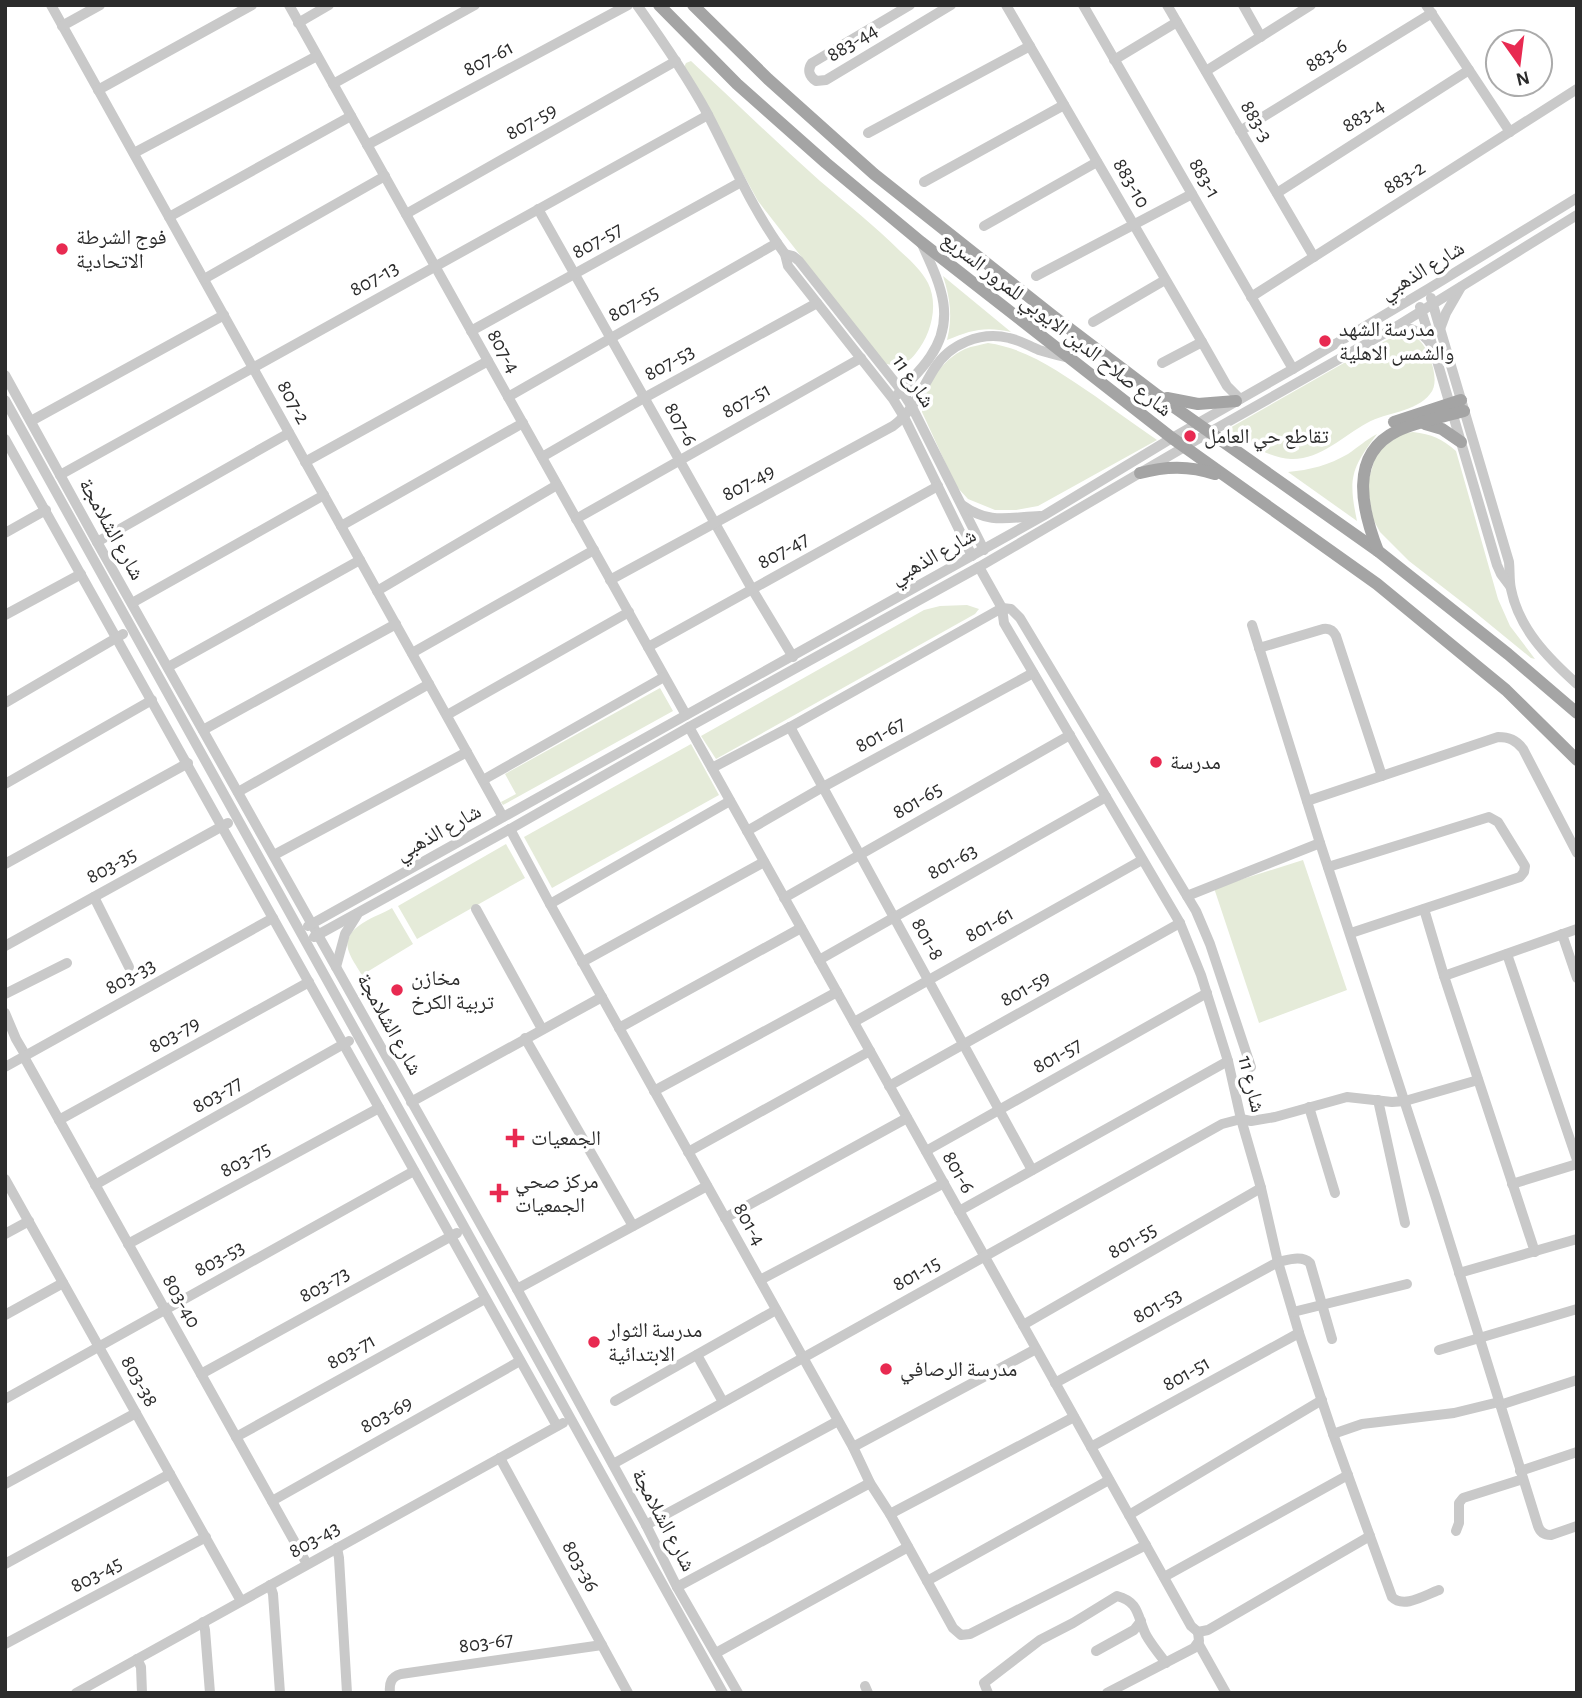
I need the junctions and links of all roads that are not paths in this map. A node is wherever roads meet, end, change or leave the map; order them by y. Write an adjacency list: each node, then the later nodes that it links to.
1 (51, 5): 21 (street, 807-2)
2 (100, 5): 21 (street)
3 (252, 5): 31 (street)
4 (289, 5): 20 (street, 807-4)
5 (329, 5): 20 (street)
6 (475, 5): 29 (street)
7 (628, 5): 38 (street, 807-61)
8 (637, 5): 26 (street, شارع 11)
9 (659, 5): 53 (main road, شارع صلاح الدين الايوبي للمرور السريع)
10 (693, 5): 85 (main road, شارع صلاح الدين الايوبي للمرور السريع)
11 (910, 5): 12 (street, 883-44)
12 (951, 5)
13 (1006, 5): 23 (street, 883-10)
14 (1083, 5): 25 (street, 883-1)
15 (1167, 5): 19 (street, 883-3)
16 (1243, 5): 22 (street)
17 (1311, 5): 22 (street)
18 (1429, 9): 27 (street); 35 (street, 883-6)
19 (1177, 22): 25 (street); 28 (street, 883-3)
20 (298, 23): 24 (street, 807-4)
21 (62, 26): 31 (street, 807-2)
22 (1261, 37): 28 (street)
23 (1030, 46): 32 (street, 883-10); 37 (street)
24 (317, 56): 29 (street, 807-4); 39 (street)
25 (1114, 60): 45 (street, 883-1)
26 (676, 61): 33 (street, شارع 11); 48 (street, 807-59)
27 (1469, 70): 36 (street); 44 (street, 883-4)
28 (1206, 71): 35 (street, 883-3)
29 (333, 84): 34 (street, 807-4)
30 (1577, 89): 36 (street, 883-2)
31 (99, 90): 39 (street, 807-2)
32 (1064, 105): 40 (street, 883-10); 42 (street)
33 (708, 115): 43 (street, شارع 11); 47 (street, 807-13)
34 (351, 116): 38 (street, 807-4); 50 (street)
35 (1240, 131): 44 (street, 883-3)
36 (1510, 132): 56 (street, 883-2)
37 (868, 133)
38 (367, 145): 41 (street, 807-4)
39 (134, 153): 50 (street, 807-2)
40 (1097, 162): 51 (street, 883-10); 52 (street)
41 (385, 176): 48 (street, 807-4); 60 (street)
42 (924, 181)
43 (741, 182): 54 (street, شارع 11); 58 (street, 807-57)
44 (1277, 192): 56 (street, 883-3)
45 (1192, 194): 51 (street); 65 (street, 883-1)
46 (1577, 198): 63 (street, شارع الذهبي)
47 (538, 209): 57 (street, 807-13); 58 (street, 807-6)
48 (406, 214): 57 (street, 807-4)
49 (1577, 215): 62 (street, شارع الذهبي)
50 (169, 218): 60 (street, 807-2)
51 (1134, 225): 59 (street); 61 (street, 883-10)
52 (984, 226)
53 (922, 242): 78 (main road, شارع صلاح الدين الايوبي للمرور السريع); 84 (street)
54 (777, 243): 55 (street, شارع 11); 74 (street, 807-55)
55 (785, 254): 66 (street, شارع 11); 84 (street, شارع 11)
56 (1314, 257): 65 (street, 883-2)
57 (435, 266): 73 (street, 807-4); 81 (street, 807-13)
58 (575, 275): 73 (street, 807-57); 74 (street, 807-6)
59 (1036, 276)
60 (204, 279): 69 (street, 807-2)
61 (1166, 280): 70 (street); 75 (street, 883-10)
62 (1463, 285): 67 (street, شارع الذهبي); 72 (street)
63 (1428, 289): 64 (street, شارع الذهبي); 67 (street)
64 (1416, 296): 68 (street); 82 (street, شارع الذهبي)
65 (1251, 297): 82 (street, 883-1)
66 (817, 303): 77 (street, شارع 11); 87 (street, 807-53)
67 (1433, 303): 68 (street, شارع الذهبي); 72 (street)
68 (1421, 310): 71 (street, شارع الذهبي); 76 (street)
69 (224, 315): 81 (street, 807-2); 94 (street)
70 (1093, 322)
71 (1394, 328): 76 (street); 99 (street, شارع الذهبي)
72 (1440, 328): 92 (street)
73 (471, 331): 79 (street, 807-4)
74 (610, 337): 86 (street, 807-55); 87 (street, 807-6)
75 (1202, 342): 80 (street); 90 (street, 883-10)
76 (1433, 347): 92 (street)
77 (862, 358): 88 (street, شارع 11); 107 (street, 807-51)
78 (1070, 358): 91 (street, 807-49); 102 (main road, شارع صلاح الدين الايوبي للمرور السريع)
79 (488, 361): 86 (street, 807-4); 108 (street)
80 (1162, 363)
81 (253, 368): 100 (street, 807-2); 110 (street, 807-13)
82 (1293, 369): 90 (street, شارع الذهبي)
83 (5, 375): 94 (street, شارع الشلامجة)
84 (901, 390): 88 (street); 91 (street, شارع 11)
85 (1157, 395): 90 (main road); 97 (main road, شارع صلاح الدين الايوبي للمرور السريع)
86 (508, 397): 96 (street, 807-4)
87 (644, 398): 106 (street, 807-53); 107 (street, 807-6)
88 (893, 399): 93 (street, شارع 11)
89 (5, 400): 101 (street, شارع الشلامجة)
90 (1238, 400): 97 (street, شارع الذهبي)
91 (912, 407): 93 (street, 807-49); 115 (street, شارع 11)
92 (1457, 407): 95 (main road); 98 (main road); 103 (street); 131 (street)
93 (904, 417): 113 (street, شارع 11); 119 (street, 807-49)
94 (31, 421): 110 (street, شارع الشلامجة)
95 (1394, 422)
96 (523, 423): 106 (street, 807-4); 120 (street)
97 (1198, 423): 99 (main road, شارع صلاح الدين الايوبي للمرور السريع); 102 (street, شارع الذهبي)
98 (1421, 424): 103 (main road); 125 (main road)
99 (1210, 432): 105 (street, شارع الذهبي); 125 (main road, شارع صلاح الدين الايوبي للمرور السريع)
100 (289, 433): 108 (street, 807-2); 122 (street)
101 (26, 438): 104 (street); 140 (street, شارع الشلامجة)
102 (1172, 438): 105 (main road, شارع صلاح الدين الايوبي للمرور السريع); 117 (street, شارع الذهبي)
103 (1461, 442): 131 (street)
104 (7, 445): 116 (street)
105 (1185, 447): 109 (street, شارع الذهبي); 111 (main road, شارع صلاح الدين الايوبي للمرور السريع)
106 (542, 457): 112 (street, 807-4)
107 (679, 460): 118 (street, 807-51); 119 (street, 807-6)
108 (306, 462): 114 (street, 807-2)
109 (1140, 473): 111 (main road); 128 (street, شارع الذهبي)
110 (60, 475): 122 (street, شارع الشلامجة)
111 (1228, 480): 161 (main road, شارع صلاح الدين الايوبي للمرور السريع)
112 (558, 485): 118 (street, 807-4); 133 (street)
113 (938, 486): 126 (street, شارع 11); 132 (street, 807-47)
114 (324, 495): 120 (street, 807-2); 134 (street)
115 (962, 506): 117 (street); 124 (street, شارع 11)
116 (46, 510): 121 (street); 129 (street)
117 (1043, 516): 124 (street, شارع الذهبي)
118 (576, 519): 123 (street, 807-4)
119 (714, 523): 130 (street, 807-49); 132 (street, 807-6)
120 (341, 526): 127 (street, 807-2)
121 (5, 533)
122 (97, 542): 134 (street, شارع الشلامجة)
123 (594, 550): 130 (street, 807-4); 144 (street)
124 (984, 550): 126 (street, شارع الذهبي)
125 (1378, 551): 153 (main road, شارع صلاح الدين الايوبي للمرور السريع)
126 (972, 556): 145 (street, شارع الذهبي)
127 (360, 560): 133 (street, 807-2); 146 (street)
128 (979, 567): 135 (street, شارع 11); 156 (street, شارع الذهبي)
129 (81, 574): 137 (street); 141 (street)
130 (610, 580): 136 (street, 807-4)
131 (1510, 586): 150 (street)
132 (752, 589): 142 (street, 807-47); 145 (street, 807-6)
133 (377, 591): 138 (street, 807-2)
134 (132, 603): 146 (street, شارع الشلامجة)
135 (1002, 608): 147 (street, شارع 11); 157 (street); 185 (street)
136 (629, 612): 142 (street, 807-4); 154 (street)
137 (5, 615)
138 (396, 624): 144 (street, 807-2); 158 (street)
139 (1252, 625): 143 (street)
140 (132, 630): 141 (street); 173 (street, شارع الشلامجة)
141 (117, 638): 151 (street); 152 (street)
142 (648, 647): 148 (street, 807-4)
143 (1259, 648): 164 (street); 171 (street)
144 (412, 653): 149 (street, 807-2)
145 (793, 657): 155 (street, شارع الذهبي)
146 (168, 667): 158 (street, شارع الشلامجة)
147 (1033, 673): 159 (street, شارع 11); 167 (street, 801-67)
148 (664, 677): 155 (street, 807-4); 165 (street)
149 (429, 684): 154 (street, 807-2); 168 (street)
150 (1577, 684)
151 (152, 700): 162 (street); 166 (street)
152 (5, 703)
153 (1577, 713)
154 (447, 715): 160 (street, 807-2)
155 (686, 715): 172 (street, شارع الذهبي)
156 (689, 727): 163 (street, 801-6); 175 (street, شارع الذهبي)
157 (790, 727): 163 (street); 167 (street, 801-8)
158 (203, 730): 168 (street, شارع الشلامجة)
159 (1070, 735): 169 (street, شارع 11); 180 (street, 801-65)
160 (467, 752): 165 (street, 807-2); 179 (street)
161 (1577, 760)
162 (188, 763): 174 (street); 183 (street)
163 (712, 768): 170 (street, 801-6)
164 (1382, 776): 171 (street); 178 (street)
165 (483, 780): 172 (street, 807-2)
166 (5, 784)
167 (823, 787): 176 (street, 801-67); 180 (street, 801-8)
168 (238, 792): 179 (street, شارع الشلامجة)
169 (1106, 797): 181 (street, شارع 11); 194 (street, 801-63)
170 (730, 801): 176 (street, 801-6); 190 (street)
171 (1307, 801): 177 (street)
172 (503, 817): 197 (street, شارع الذهبي)
173 (236, 818): 174 (street, 803-35); 203 (street, شارع الشلامجة)
174 (222, 826): 188 (street, 803-35); 195 (street)
175 (510, 829): 190 (street, 801-4); 193 (street, شارع الذهبي)
176 (747, 831): 182 (street, 801-6)
177 (1320, 843): 184 (street); 187 (street)
178 (1577, 853)
179 (274, 855): 197 (street, شارع الشلامجة)
180 (860, 855): 189 (street, 801-65); 194 (street, 801-8)
181 (1142, 860): 186 (street, شارع 11); 213 (street, 801-61)
182 (764, 862): 189 (street, 801-6); 207 (street)
183 (5, 864)
184 (1328, 867): 192 (street); 200 (street)
185 (1177, 879): 186 (street); 187 (street)
186 (1160, 889): 196 (street, شارع 11)
187 (1187, 896): 231 (street)
188 (94, 897): 204 (street, 803-35); 209 (street)
189 (784, 898): 198 (street, 801-6)
190 (550, 904): 207 (street, 801-4)
191 (476, 909): 223 (street)
192 (1424, 909): 200 (street); 211 (street)
193 (357, 915): 201 (street, شارع الذهبي); 210 (street)
194 (894, 916): 206 (street, 801-63); 213 (street, 801-8)
195 (273, 918): 214 (street); 229 (street, 803-33)
196 (1180, 923): 216 (street, شارع 11); 226 (street, 801-59)
197 (312, 924): 201 (street, شارع الشلامجة); 203 (street, شارع الذهبي)
198 (801, 928): 206 (street, 801-6); 222 (street)
199 (1577, 929): 202 (street)
200 (1351, 933): 237 (street)
201 (319, 934): 203 (street, شارع الذهبي); 210 (street, شارع الشلامجة)
202 (1562, 934): 205 (street); 212 (street)
203 (302, 936): 224 (street, شارع الشلامجة)
204 (5, 946)
205 (1507, 954): 211 (street); 247 (street)
206 (819, 960): 215 (street, 801-6)
207 (582, 962): 218 (street, 801-4)
208 (67, 963): 217 (street)
209 (129, 967)
210 (336, 967): 238 (street, شارع الشلامجة)
211 (1444, 976): 233 (street)
212 (1577, 978)
213 (929, 980): 220 (street, 801-61); 226 (street, 801-8)
214 (309, 982): 227 (street); 244 (street, 803-79)
215 (837, 992): 220 (street, 801-6); 235 (street)
216 (1207, 993): 230 (street, شارع 11); 241 (street, 801-57)
217 (5, 994)
218 (602, 997): 222 (street, 801-4); 223 (street)
219 (5, 1013): 221 (street, 803-40)
220 (853, 1022): 228 (street, 801-6)
221 (8, 1027): 229 (street, 803-40)
222 (619, 1028): 235 (street, 801-4)
223 (542, 1029): 225 (street)
224 (358, 1037): 227 (street, 803-77); 262 (street, شارع الشلامجة)
225 (525, 1038): 238 (street); 261 (street)
226 (964, 1044): 234 (street, 801-59); 241 (street, 801-8)
227 (344, 1045): 240 (street); 253 (street, 803-77)
228 (870, 1051): 234 (street, 801-6); 246 (street)
229 (25, 1057): 232 (street, 803-33); 244 (street, 803-40)
230 (1228, 1061): 243 (street, شارع 11); 248 (street)
231 (1251, 1067)
232 (5, 1068)
233 (1478, 1080): 237 (street, 801-15); 252 (street)
234 (890, 1086): 242 (street, 801-6)
235 (654, 1091): 246 (street, 801-4)
236 (1378, 1100): 237 (street, 801-15); 239 (street, 801-15); 260 (street)
237 (1405, 1101): 270 (street)
238 (411, 1102): 274 (street, شارع الشلامجة)
239 (1309, 1107): 243 (street, 801-15); 256 (street)
240 (379, 1108): 249 (street); 266 (street, 803-75)
241 (999, 1110): 245 (street, 801-57); 248 (street, 801-8)
242 (907, 1118): 245 (street, 801-6); 258 (street)
243 (1241, 1119): 255 (street, شارع 11); 268 (street, 801-15)
244 (59, 1120): 253 (street, 803-40)
245 (926, 1151): 251 (street, 801-6)
246 (688, 1152): 254 (street, 801-4)
247 (1577, 1162): 252 (street)
248 (1032, 1170): 257 (street)
249 (414, 1171): 264 (street); 278 (street, 803-53)
250 (5, 1179): 259 (street, 803-38)
251 (944, 1183): 257 (street, 801-6); 271 (street)
252 (1512, 1184): 267 (street)
253 (95, 1185): 266 (street, 803-40)
254 (707, 1186): 258 (street, 801-4); 261 (street)
255 (1261, 1188): 269 (street, شارع 11); 282 (street, 801-55)
256 (1335, 1192)
257 (959, 1211): 268 (street, 801-6)
258 (725, 1218): 271 (street, 801-4)
259 (29, 1221): 263 (street); 272 (street, 803-38)
260 (1405, 1223)
261 (633, 1226): 274 (street)
262 (465, 1228): 264 (street, 803-73); 302 (street, شارع الشلامجة)
263 (5, 1234)
264 (450, 1236): 275 (street); 292 (street, 803-73)
265 (1577, 1239): 267 (street)
266 (128, 1244): 278 (street, 803-40)
267 (1535, 1252): 270 (street)
268 (985, 1257): 282 (street, 801-6); 290 (street, 801-15)
269 (1278, 1262): 276 (street); 280 (street, شارع 11); 294 (street, 801-53)
270 (1459, 1273): 285 (street)
271 (760, 1280): 279 (street, 801-4)
272 (64, 1283): 281 (street); 286 (street, 803-38)
273 (1407, 1284): 276 (street)
274 (517, 1289): 311 (street, شارع الشلامجة)
275 (485, 1299): 291 (street); 306 (street, 803-71)
276 (1322, 1305): 280 (street); 284 (street)
277 (1577, 1309): 285 (street)
278 (165, 1310): 286 (street, 803-53); 292 (street, 803-40)
279 (776, 1310): 289 (street); 290 (street, 801-4)
280 (1293, 1312): 283 (street, شارع 11)
281 (5, 1315)
282 (1023, 1325): 287 (street, 801-6)
283 (1299, 1333): 296 (street, شارع 11); 308 (street, 801-51)
284 (1332, 1339)
285 (1479, 1339): 288 (street); 299 (street)
286 (99, 1347): 295 (street, 803-53); 300 (street, 803-38)
287 (1037, 1349): 294 (street, 801-6); 307 (street)
288 (1440, 1350)
289 (697, 1354): 297 (street); 298 (street)
290 (802, 1357): 298 (street, 801-15); 303 (street, 801-4)
291 (520, 1361): 304 (street); 318 (street, 803-69)
292 (201, 1374): 306 (street, 803-40)
293 (1577, 1380): 299 (street)
294 (1055, 1383): 301 (street, 801-6)
295 (5, 1399)
296 (1322, 1400): 305 (street, شارع 11); 320 (street)
297 (615, 1401)
298 (723, 1402): 311 (street, 801-15)
299 (1499, 1403): 305 (street); 314 (street)
300 (136, 1413): 312 (street, 803-38); 317 (street)
301 (1074, 1417): 308 (street, 801-6); 319 (street)
302 (571, 1418): 304 (street, 803-43); 353 (street, شارع الشلامجة)
303 (838, 1421): 307 (street, 801-4); 321 (street)
304 (556, 1426): 310 (street, 803-43)
305 (1333, 1434): 313 (street, شارع 11)
306 (236, 1437): 318 (street, 803-40)
307 (853, 1447): 316 (street, 801-4)
308 (1091, 1447): 315 (street, 801-6)
309 (1577, 1452): 314 (street)
310 (500, 1458): 328 (street, 803-43); 341 (street, 803-36)
311 (613, 1464): 321 (street, شارع الشلامجة)
312 (170, 1474): 325 (street, 803-38); 329 (street)
313 (1348, 1475): 324 (street, شارع 11); 331 (street)
314 (1522, 1475): 322 (street); 323 (street)
315 (1109, 1480): 320 (street, 801-6); 332 (street)
316 (870, 1483): 319 (street, 801-4); 334 (street)
317 (5, 1484)
318 (272, 1501): 330 (street, 803-40)
319 (890, 1514): 327 (street, 801-4)
320 (1129, 1515): 326 (street, 801-6)
321 (646, 1525): 334 (street, شارع الشلامجة)
322 (1577, 1526)
323 (1456, 1531)
324 (1370, 1536): 335 (street, شارع 11); 339 (street)
325 (206, 1537): 336 (street, 803-38); 340 (street, 803-45)
326 (1146, 1545): 331 (street, 801-6); 332 (street, 801-4)
327 (908, 1547): 332 (street, 801-4); 343 (street)
328 (337, 1548): 330 (street, 803-43); 350 (street)
329 (5, 1564)
330 (307, 1564): 333 (street, 803-43)
331 (1164, 1577): 339 (street, 801-6)
332 (927, 1581)
333 (270, 1585): 336 (street, 803-43); 349 (street)
334 (677, 1587): 343 (street, شارع الشلامجة)
335 (1438, 1590)
336 (242, 1601): 337 (street, 803-43)
337 (203, 1622): 344 (street, 803-43); 348 (street)
338 (1142, 1622): 342 (street); 345 (street); 355 (street)
339 (1198, 1638): 345 (street); 357 (street, 801-6)
340 (5, 1644)
341 (602, 1645): 351 (street, 803-67); 352 (street, 803-36)
342 (1096, 1651)
343 (716, 1653): 354 (street, شارع الشلامجة)
344 (137, 1659): 346 (street, 803-43); 347 (street)
345 (1166, 1663): 356 (street)
346 (76, 1693)
347 (142, 1693)
348 (210, 1693)
349 (280, 1693)
350 (347, 1693)
351 (390, 1693)
352 (628, 1693)
353 (723, 1693)
354 (738, 1693)
355 (988, 1693)
356 (1107, 1693)
357 (1226, 1693)

